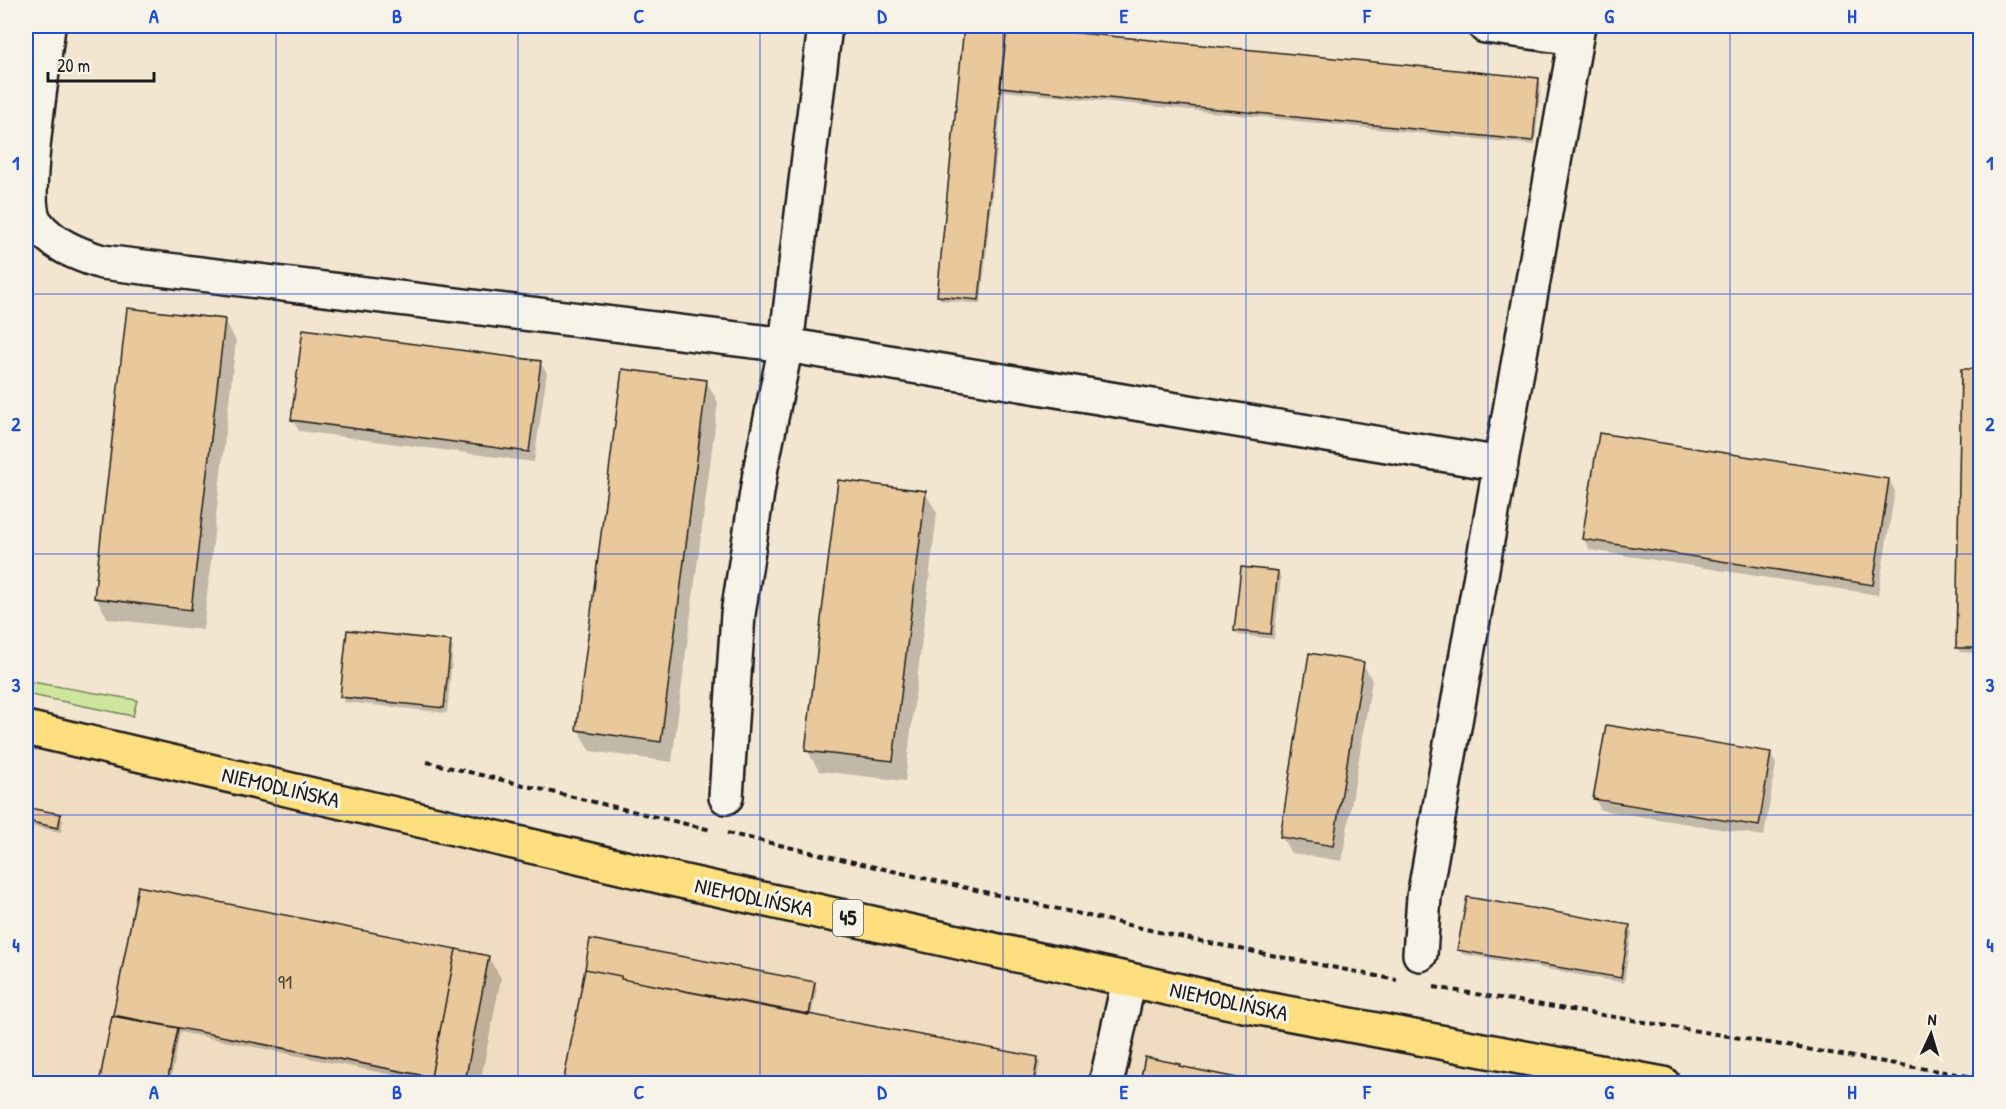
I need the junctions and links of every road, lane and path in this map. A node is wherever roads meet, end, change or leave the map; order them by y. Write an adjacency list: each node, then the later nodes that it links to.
1 (48, 26): 5 (lane)
2 (825, 26): 5 (lane)
3 (1485, 26): 4 (lane)
4 (1577, 32): 6 (lane)
5 (786, 345): 6 (lane); 9 (lane)
6 (1501, 464): 10 (lane)
7 (26, 728): 11 (main road, NIEMODLIŃSKA / 45)
8 (427, 762): 10 (path)
9 (726, 797)
10 (1416, 974): 12 (path)
11 (1129, 980): 13 (lane); 14 (main road, NIEMODLIŃSKA / 45)
12 (1980, 1078)
13 (1106, 1083)
14 (1664, 1083)

